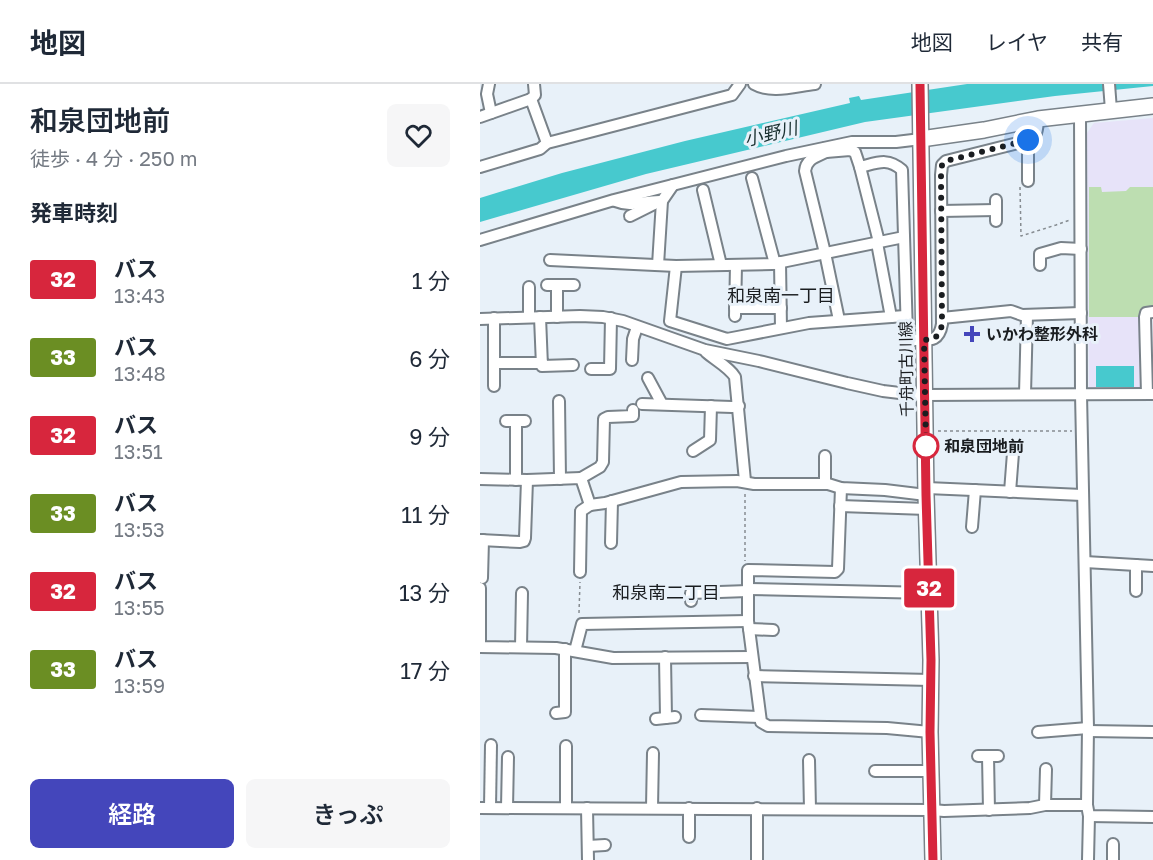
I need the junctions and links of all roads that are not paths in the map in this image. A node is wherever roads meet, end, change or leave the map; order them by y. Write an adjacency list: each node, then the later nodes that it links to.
1 (489, 84): 11 (street)
2 (534, 84): 8 (street)
3 (740, 84): 17 (street)
4 (754, 84): 5 (street)
5 (815, 84)
6 (920, 84): 15 (street, 千舟町古川線)
7 (1109, 84): 9 (street)
8 (531, 99): 11 (street); 17 (street)
9 (1111, 106): 10 (street); 12 (street)
10 (1153, 106)
11 (491, 113): 13 (street)
12 (1080, 114): 14 (street); 33 (street)
13 (480, 117)
14 (1038, 119): 15 (street); 16 (street)
15 (921, 134): 18 (street); 60 (street, 千舟町古川線)
16 (1028, 140): 23 (street); 28 (street)
17 (547, 144): 19 (street)
18 (826, 150): 20 (street); 22 (street); 34 (street)
19 (480, 166)
20 (860, 167): 30 (street); 32 (street)
21 (752, 178): 36 (street)
22 (673, 185): 25 (street); 26 (street)
23 (1024, 185)
24 (703, 190): 38 (street)
25 (615, 200): 26 (street); 31 (street)
26 (662, 201): 29 (street); 37 (street)
27 (996, 210): 28 (street)
28 (941, 211): 54 (street)
29 (630, 216)
30 (904, 237): 32 (street); 47 (street)
31 (480, 240)
32 (878, 242): 34 (street); 50 (street)
33 (1081, 249): 40 (street); 46 (street)
34 (825, 253): 36 (street); 56 (street)
35 (550, 260): 37 (street)
36 (778, 263): 39 (street); 44 (street)
37 (658, 265): 41 (street)
38 (722, 265): 39 (street); 41 (street)
39 (736, 265): 44 (street)
40 (1040, 265)
41 (676, 266): 59 (street)
42 (574, 285): 49 (street)
43 (529, 287): 51 (street)
44 (781, 308): 58 (street)
45 (1153, 312): 71 (street)
46 (1081, 314): 48 (street); 70 (street)
47 (905, 315): 50 (street); 60 (street)
48 (1027, 315): 54 (street); 69 (street)
49 (557, 316): 51 (street); 53 (street)
50 (891, 316): 56 (street)
51 (534, 317): 52 (street); 64 (street)
52 (494, 318): 55 (street); 63 (street)
53 (611, 318): 57 (street); 66 (street)
54 (942, 318): 60 (street)
55 (480, 319)
56 (839, 320): 58 (street)
57 (637, 327): 61 (street); 62 (street)
58 (781, 328): 59 (street)
59 (721, 337): 61 (street)
60 (924, 340): 72 (street, 千舟町古川線)
61 (700, 349): 72 (street); 76 (street)
62 (632, 360)
63 (494, 363): 64 (street); 68 (street)
64 (542, 363): 65 (street)
65 (573, 365)
66 (591, 369)
67 (648, 378): 74 (street)
68 (494, 386)
69 (1025, 394): 70 (street); 72 (street)
70 (1081, 394): 71 (street); 90 (street)
71 (1150, 394)
72 (925, 395): 91 (street, 千舟町古川線)
73 (559, 401): 83 (street)
74 (662, 404): 75 (street); 81 (street)
75 (711, 406): 76 (street); 78 (street)
76 (739, 406): 85 (street)
77 (516, 421): 84 (street)
78 (693, 451)
79 (1013, 453): 89 (street)
80 (825, 456): 86 (street)
81 (581, 478): 83 (street); 93 (street)
82 (480, 479): 84 (street)
83 (560, 479): 84 (street)
84 (521, 480): 96 (street)
85 (746, 482): 86 (street); 92 (street)
86 (825, 484): 87 (street)
87 (841, 488): 91 (street); 94 (street)
88 (975, 490): 89 (street); 91 (street); 95 (street)
89 (1010, 492): 90 (street)
90 (1082, 495): 98 (street)
91 (927, 497): 94 (street); 107 (street, 千舟町古川線)
92 (612, 501): 93 (street); 97 (street)
93 (590, 505): 101 (street)
94 (840, 506): 102 (street)
95 (972, 527)
96 (482, 540): 103 (street)
97 (611, 543)
98 (1084, 562): 99 (street); 122 (street)
99 (1136, 565): 100 (street); 106 (street)
100 (1153, 566)
101 (580, 572)
102 (835, 572): 104 (street); 105 (street)
103 (484, 584): 112 (street)
104 (748, 590): 105 (street); 109 (street); 110 (street)
105 (834, 591): 107 (street)
106 (1136, 591)
107 (929, 593): 117 (street, 千舟町古川線)
108 (522, 594): 112 (street)
109 (691, 601)
110 (749, 625): 111 (street); 113 (street); 115 (street)
111 (773, 630)
112 (521, 647): 113 (street)
113 (570, 650): 114 (street); 118 (street)
114 (665, 657): 115 (street); 121 (street)
115 (752, 657): 116 (street)
116 (754, 676): 117 (street); 120 (street)
117 (931, 680): 123 (street, 千舟町古川線)
118 (556, 713)
119 (701, 715): 120 (street)
120 (759, 717): 123 (street)
121 (665, 718)
122 (1088, 730): 124 (street); 125 (street); 146 (street)
123 (930, 732): 134 (street, 千舟町古川線)
124 (1038, 732)
125 (1153, 732)
126 (491, 745): 136 (street)
127 (563, 753): 138 (street)
128 (653, 753): 140 (street)
129 (988, 756): 145 (street)
130 (507, 757): 137 (street)
131 (809, 760): 143 (street)
132 (1046, 769): 135 (street)
133 (875, 771): 134 (street)
134 (931, 771): 144 (street, 千舟町古川線)
135 (1045, 805): 145 (street); 146 (street)
136 (485, 808): 137 (street)
137 (507, 808): 138 (street)
138 (566, 808): 139 (street)
139 (587, 808): 140 (street); 151 (street)
140 (652, 808): 141 (street)
141 (689, 808): 142 (street); 148 (street)
142 (757, 808): 143 (street); 153 (street)
143 (810, 809): 144 (street)
144 (932, 810): 145 (street); 154 (street, 千舟町古川線)
145 (989, 810)
146 (1088, 810): 147 (street); 155 (street)
147 (1153, 817)
148 (689, 837)
149 (1113, 844): 156 (street)
150 (606, 845): 151 (street)
151 (588, 846): 152 (street)
152 (588, 860)
153 (757, 860)
154 (933, 860)
155 (1088, 860)
156 (1113, 860)

